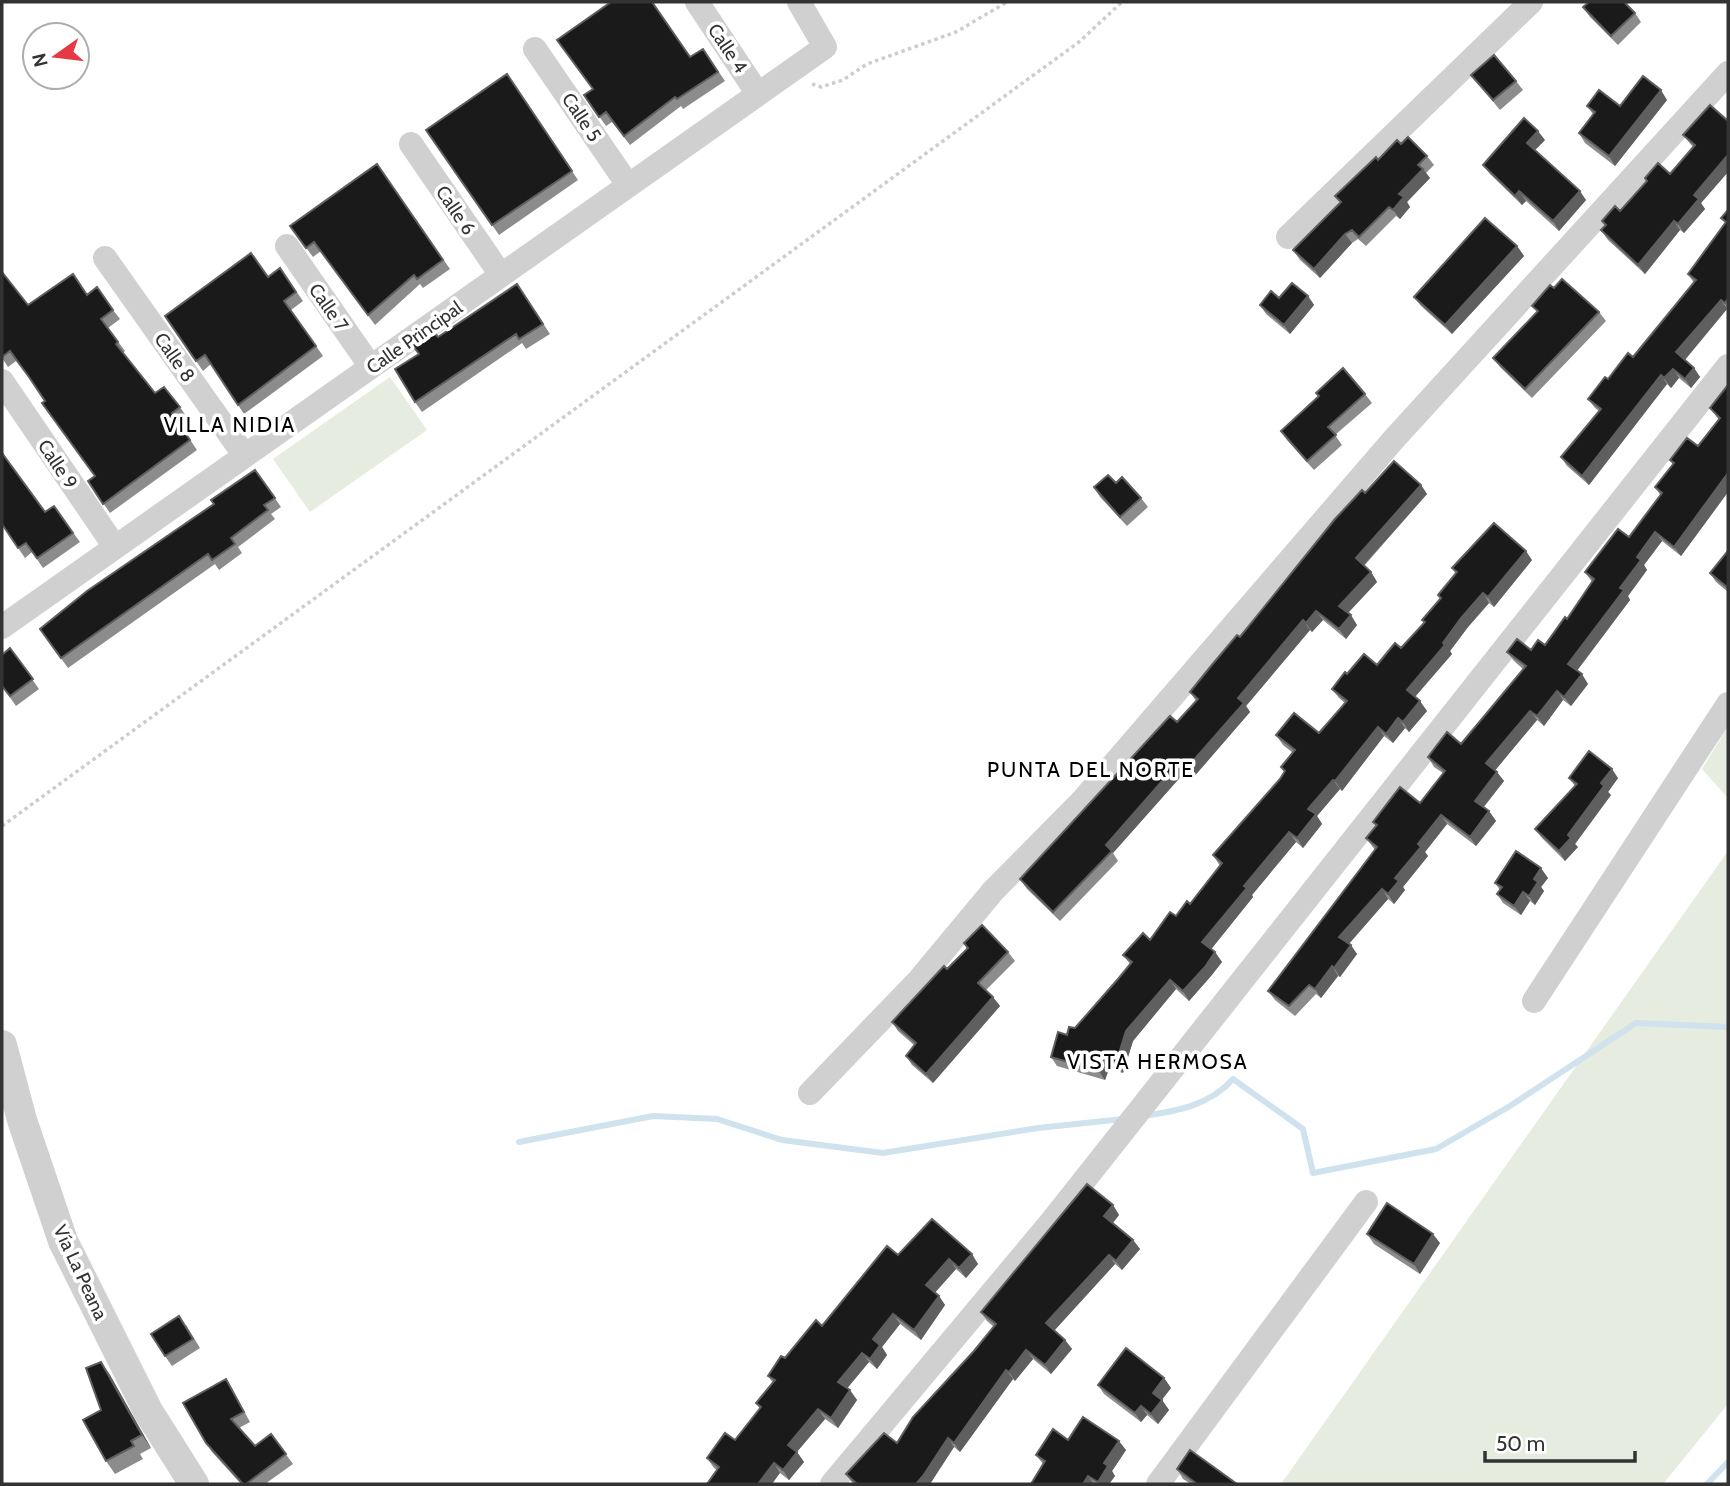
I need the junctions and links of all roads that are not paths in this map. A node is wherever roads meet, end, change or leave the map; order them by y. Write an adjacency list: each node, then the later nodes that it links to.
1 (697, 2): 6 (street, Calle 4)
2 (799, 2): 6 (street, Calle Principal)
3 (1531, 2): 9 (street)
4 (535, 48): 8 (street, Calle 5)
5 (1728, 73): 22 (street)
6 (758, 94): 8 (street, Calle Principal)
7 (411, 144): 12 (street, Calle 6)
8 (628, 186): 12 (street, Calle Principal)
9 (1288, 237)
10 (286, 246): 14 (street, Calle 7)
11 (104, 258): 16 (street, Calle 8)
12 (501, 275): 14 (street, Calle Principal)
13 (1728, 366): 25 (street)
14 (371, 367): 16 (street, Calle Principal)
15 (2, 381): 17 (street, Calle 9)
16 (245, 456): 17 (street, Calle Principal)
17 (115, 547): 18 (street, Calle Principal)
18 (2, 627)
19 (1728, 704): 20 (street)
20 (1534, 1001)
21 (2, 1045): 24 (street, Vía La Peana)
22 (810, 1093)
23 (1366, 1202): 26 (street)
24 (194, 1484)
25 (832, 1484)
26 (1158, 1484)

